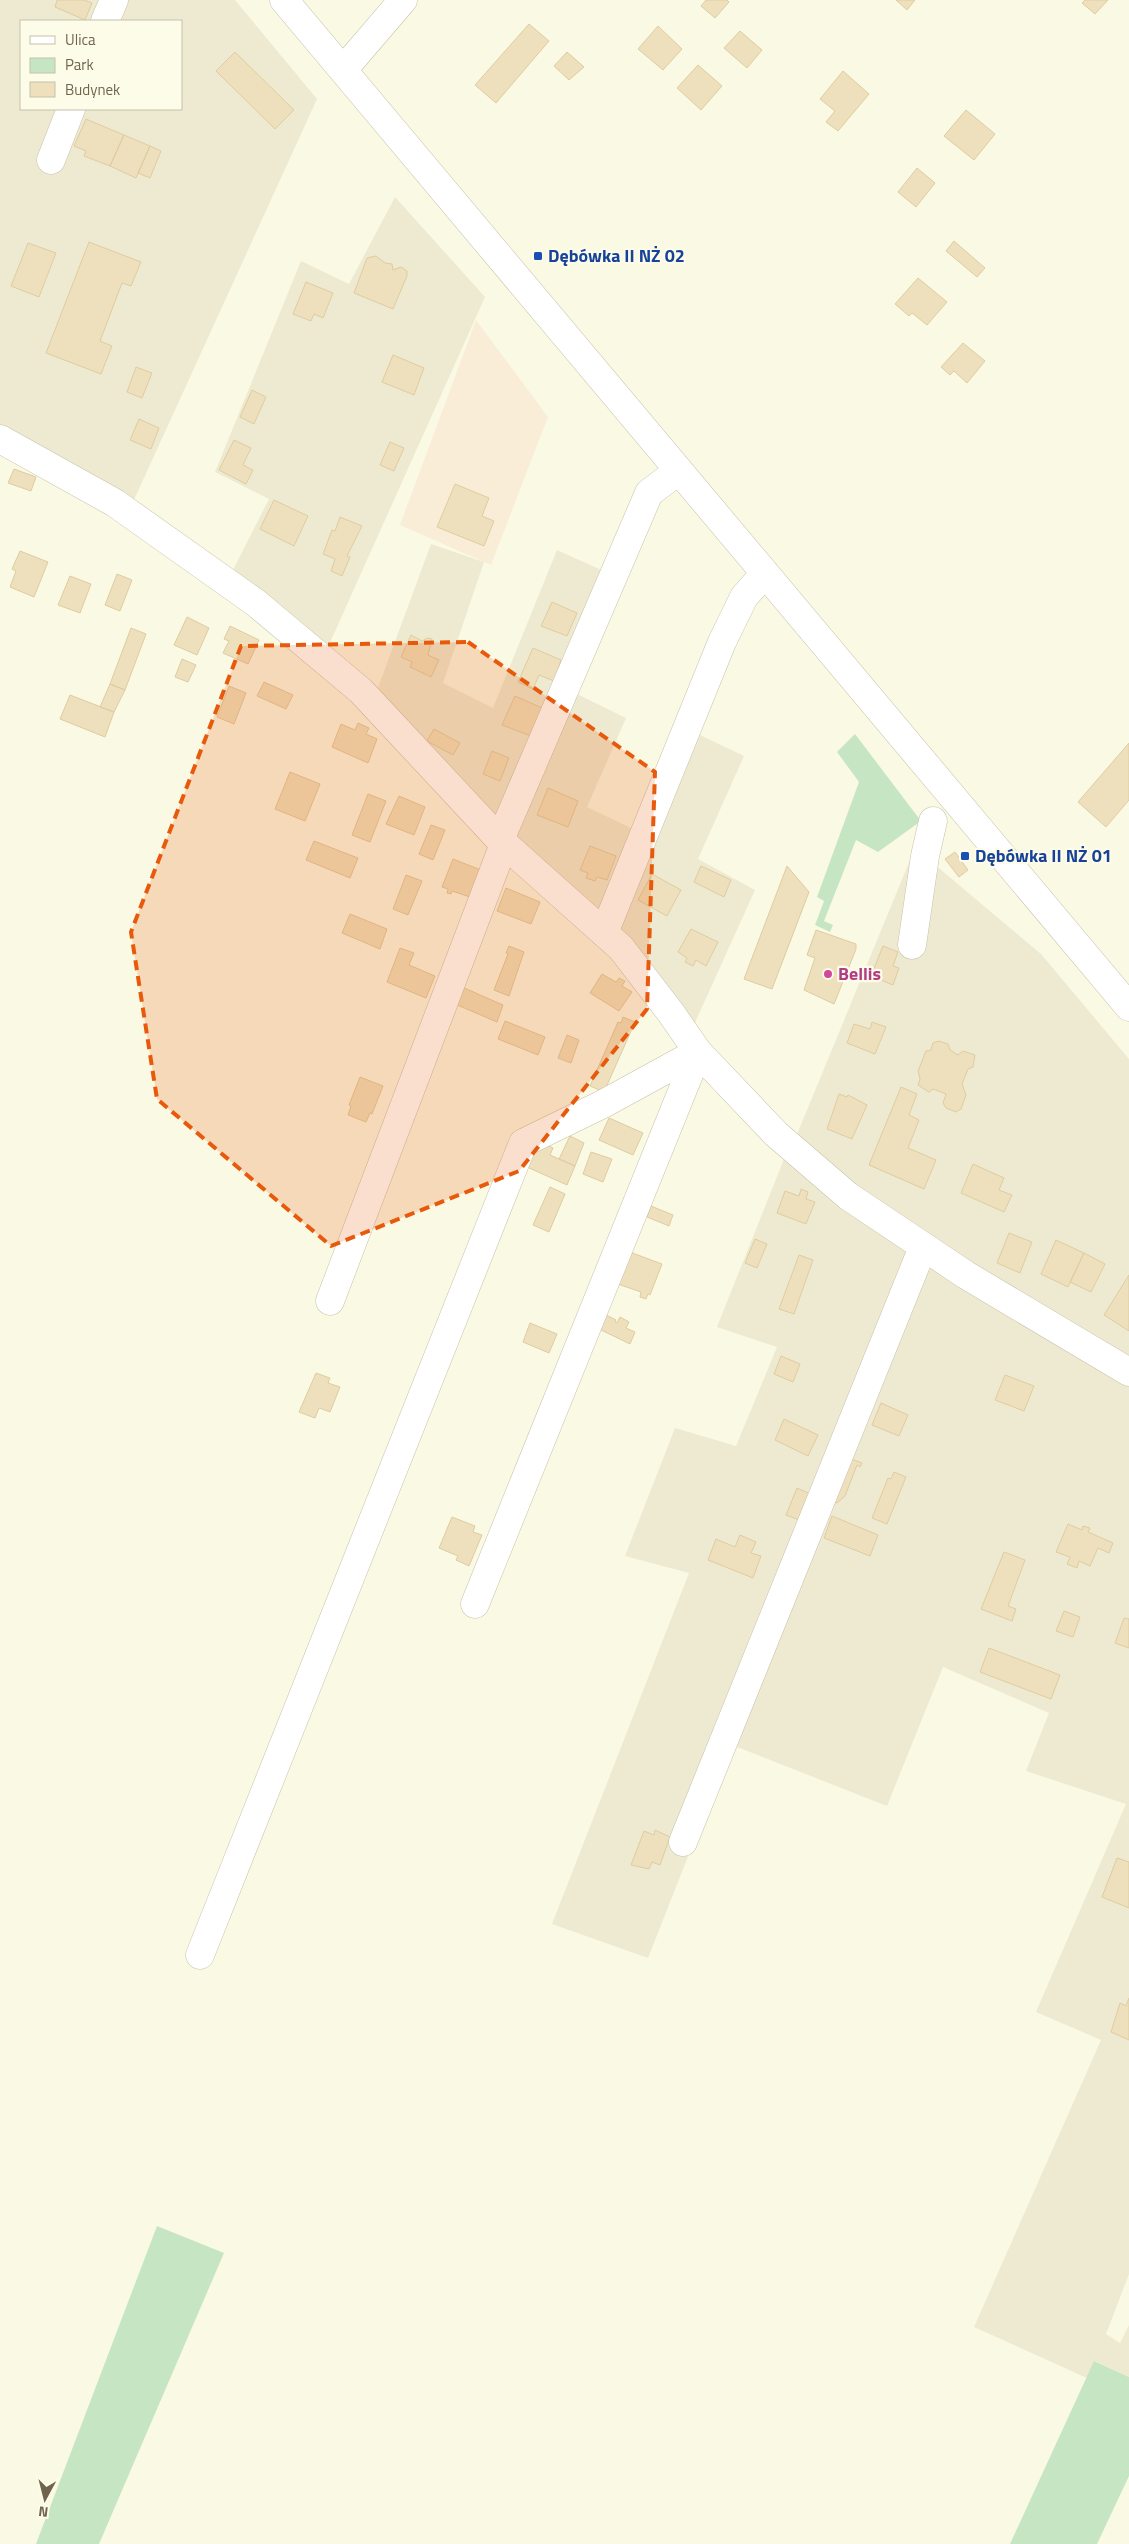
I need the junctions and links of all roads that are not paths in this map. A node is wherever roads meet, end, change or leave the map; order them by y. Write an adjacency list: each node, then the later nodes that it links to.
1 (114, 0): 4 (street)
2 (284, 0): 5 (street)
3 (403, 0): 5 (street)
4 (105, 20)
5 (343, 70): 9 (street)
6 (71, 110): 7 (street)
7 (52, 160)
8 (0, 439): 12 (street)
9 (678, 470): 10 (street); 12 (street)
10 (765, 573): 13 (street); 15 (street)
11 (933, 820): 14 (street)
12 (502, 842): 13 (street); 18 (street)
13 (604, 933): 16 (street)
14 (912, 945)
15 (1129, 1007)
16 (698, 1052): 17 (street); 20 (street); 22 (street)
17 (923, 1247): 19 (street); 21 (street)
18 (330, 1302)
19 (1129, 1372)
20 (475, 1604)
21 (683, 1842)
22 (200, 1955)

